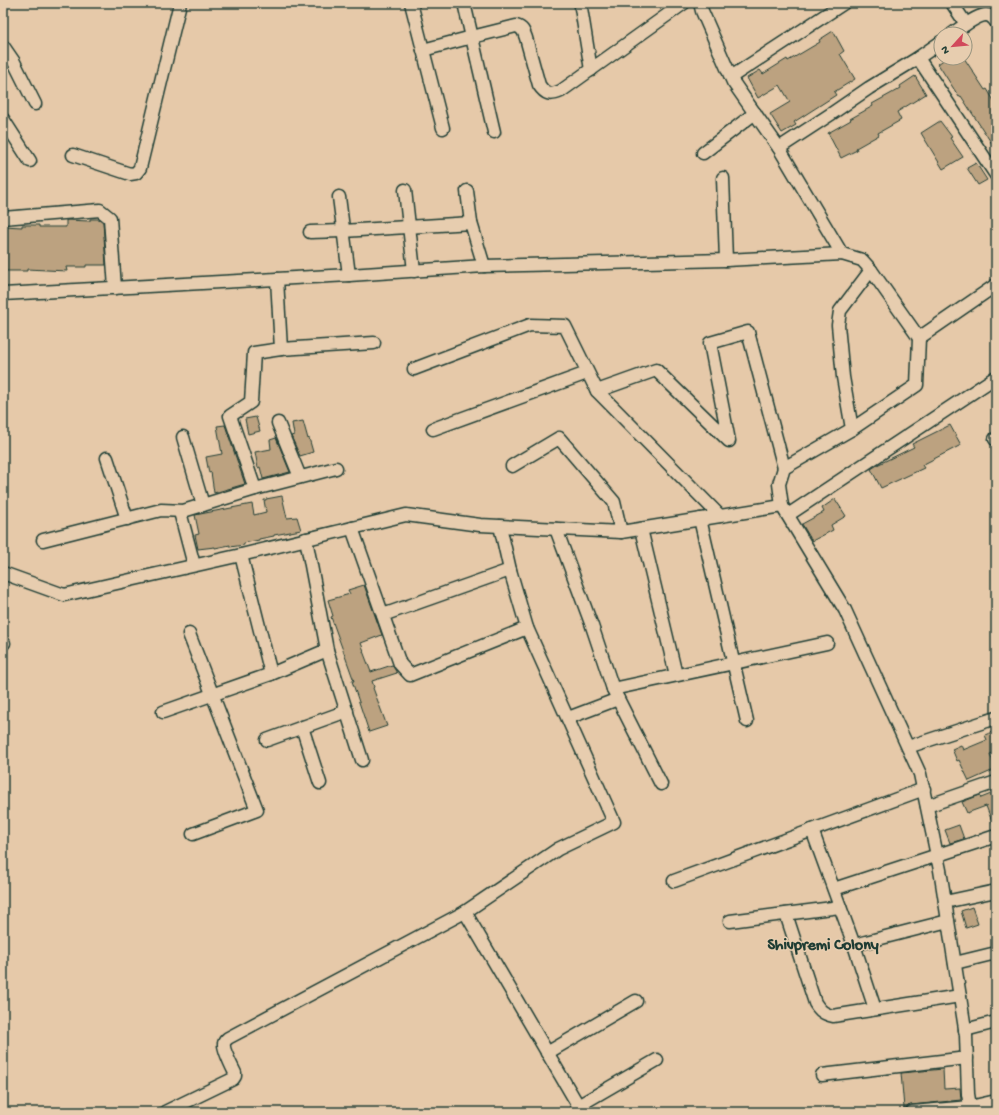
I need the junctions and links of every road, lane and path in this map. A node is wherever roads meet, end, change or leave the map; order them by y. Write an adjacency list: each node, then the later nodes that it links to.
1 (180, 3): 26 (street)
2 (411, 3): 15 (street)
3 (464, 3): 12 (street)
4 (583, 3): 17 (street)
5 (684, 3): 17 (street)
6 (700, 3): 18 (street)
7 (844, 3): 18 (street)
8 (952, 3): 10 (street)
9 (996, 22): 10 (street)
10 (966, 24): 11 (street)
11 (963, 26)
12 (472, 36): 15 (street); 17 (street); 23 (street)
13 (3, 46): 19 (street)
14 (933, 48): 16 (street)
15 (423, 50): 22 (street)
16 (918, 58): 24 (street); 28 (street)
17 (591, 70)
18 (731, 77): 20 (street)
19 (35, 104)
20 (755, 113): 24 (street); 25 (street)
21 (3, 119): 27 (street)
22 (443, 128)
23 (494, 132)
24 (779, 148): 38 (street)
25 (703, 153)
26 (73, 155)
27 (30, 161)
28 (996, 175)
29 (723, 178): 39 (street)
30 (405, 190): 35 (street)
31 (467, 191): 34 (street)
32 (340, 197): 37 (street)
33 (3, 218): 46 (street)
34 (471, 223): 35 (street); 40 (street)
35 (410, 227): 37 (street); 42 (street)
36 (310, 232): 37 (street)
37 (343, 232): 43 (street)
38 (842, 254): 39 (street); 41 (street)
39 (726, 260): 40 (street)
40 (484, 266): 42 (street)
41 (871, 270): 48 (street); 56 (street)
42 (414, 271): 43 (street)
43 (349, 275): 44 (street)
44 (277, 279): 46 (street); 50 (street)
45 (996, 285): 48 (street)
46 (115, 288): 47 (street)
47 (3, 294)
48 (919, 338): 56 (street)
49 (374, 344): 50 (street)
50 (280, 348): 64 (street)
51 (414, 369): 52 (street)
52 (587, 373): 54 (street); 57 (street)
53 (996, 377): 66 (street)
54 (597, 391): 62 (street); 68 (street)
55 (278, 423): 63 (street)
56 (852, 428): 62 (street)
57 (433, 429)
58 (183, 437): 65 (street)
59 (107, 458): 69 (street)
60 (512, 466): 75 (street)
61 (336, 468): 63 (street)
62 (784, 468): 66 (street)
63 (300, 477): 64 (street)
64 (255, 489): 65 (street)
65 (203, 505): 67 (street)
66 (785, 510): 68 (street); 99 (street)
67 (184, 511): 69 (street); 79 (street)
68 (720, 516): 70 (street)
69 (127, 519): 77 (street)
70 (700, 519): 74 (street); 87 (street)
71 (500, 526): 72 (street); 73 (street); 80 (street)
72 (352, 528): 76 (street); 82 (street)
73 (556, 529): 75 (street); 90 (street)
74 (641, 529): 75 (street); 89 (street)
75 (621, 532)
76 (306, 539): 78 (street); 86 (street)
77 (44, 540)
78 (241, 555): 79 (street); 88 (street)
79 (194, 565): 81 (street)
80 (510, 570): 82 (street); 83 (street)
81 (3, 573)
82 (383, 615): 83 (street)
83 (526, 628): 94 (street)
84 (189, 634): 91 (street)
85 (827, 643): 87 (street)
86 (327, 650): 88 (street); 92 (street)
87 (734, 663): 89 (street); 96 (street)
88 (271, 674): 91 (street)
89 (676, 675): 90 (street)
90 (615, 694): 94 (street); 103 (street)
91 (212, 695): 93 (street); 107 (street)
92 (346, 711): 97 (street); 100 (street)
93 (163, 712)
94 (568, 718): 115 (street)
95 (996, 718): 99 (street)
96 (747, 721)
97 (302, 727): 98 (street); 102 (street)
98 (267, 740)
99 (908, 747): 104 (street)
100 (362, 760)
101 (996, 782): 105 (street)
102 (320, 783)
103 (661, 784)
104 (924, 789): 105 (street); 106 (street)
105 (927, 806): 109 (street)
106 (812, 830): 110 (street); 111 (street)
107 (193, 834)
108 (996, 836): 109 (street)
109 (937, 855): 111 (street); 113 (street)
110 (674, 881)
111 (834, 889): 114 (street)
112 (996, 891): 113 (street)
113 (945, 902): 118 (street)
114 (840, 907): 116 (street); 119 (street)
115 (465, 912): 127 (street); 134 (street)
116 (786, 914): 117 (street); 124 (street)
117 (730, 921)
118 (948, 921): 119 (street); 121 (street)
119 (854, 945): 124 (street)
120 (996, 953): 121 (street)
121 (955, 962): 122 (street)
122 (960, 996): 124 (street); 126 (street)
123 (636, 1001): 127 (street)
124 (874, 1009)
125 (996, 1022): 126 (street)
126 (965, 1030): 128 (street)
127 (547, 1053): 132 (street)
128 (967, 1058): 130 (street); 133 (street)
129 (657, 1060): 132 (street)
130 (822, 1075)
131 (996, 1101): 133 (street)
132 (580, 1109)
133 (970, 1110): 135 (street)
134 (165, 1112)
135 (912, 1112)

